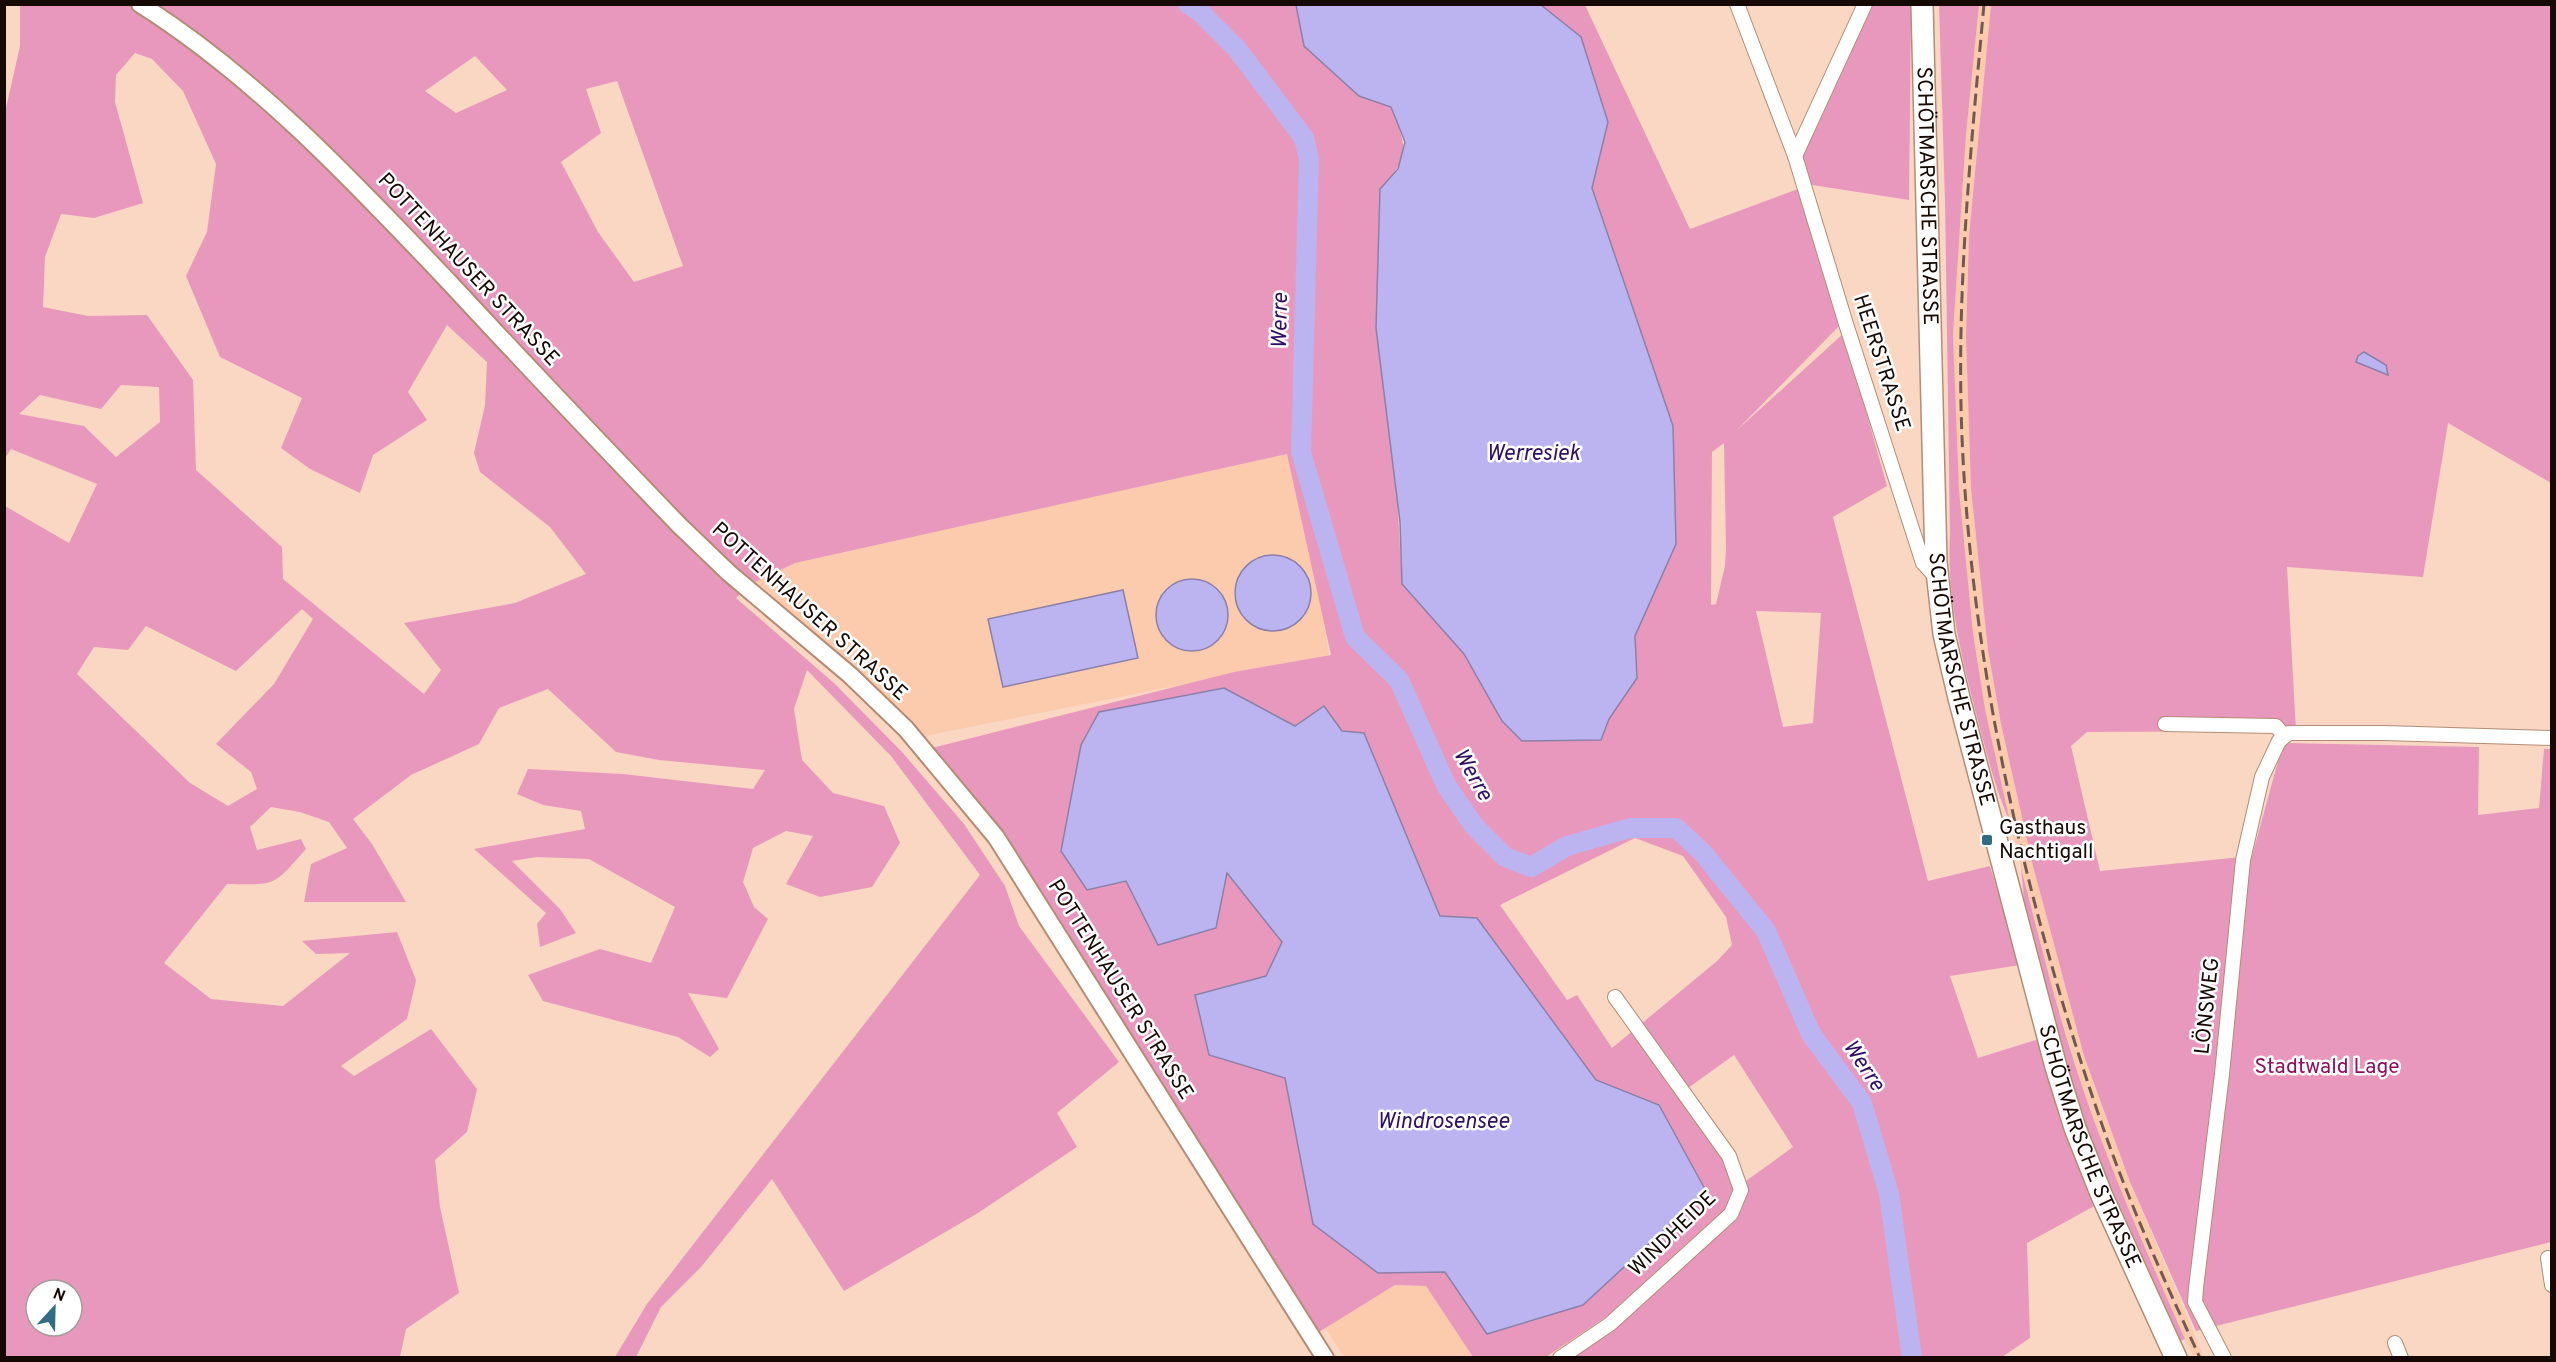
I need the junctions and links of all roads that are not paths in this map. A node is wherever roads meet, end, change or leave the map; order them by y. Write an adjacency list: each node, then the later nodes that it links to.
1 (140, 4): 14 (street, POTTENHAUSER STRASSE)
2 (1737, 4): 5 (street, HEERSTRASSE)
3 (1865, 4): 5 (street)
4 (1922, 4): 6 (main road, SCHÖTMARSCHE STRASSE)
5 (1795, 156): 6 (street, HEERSTRASSE)
6 (1937, 578): 16 (main road, SCHÖTMARSCHE STRASSE)
7 (2164, 724): 8 (street)
8 (2284, 736): 9 (street); 17 (street, LÖNSWEG)
9 (2552, 738)
10 (1615, 997): 15 (street, WINDHEIDE)
11 (2548, 1258): 12 (street)
12 (2552, 1285)
13 (2396, 1343): 18 (street)
14 (1325, 1358)
15 (1560, 1358)
16 (2176, 1358)
17 (2224, 1358)
18 (2401, 1358)

